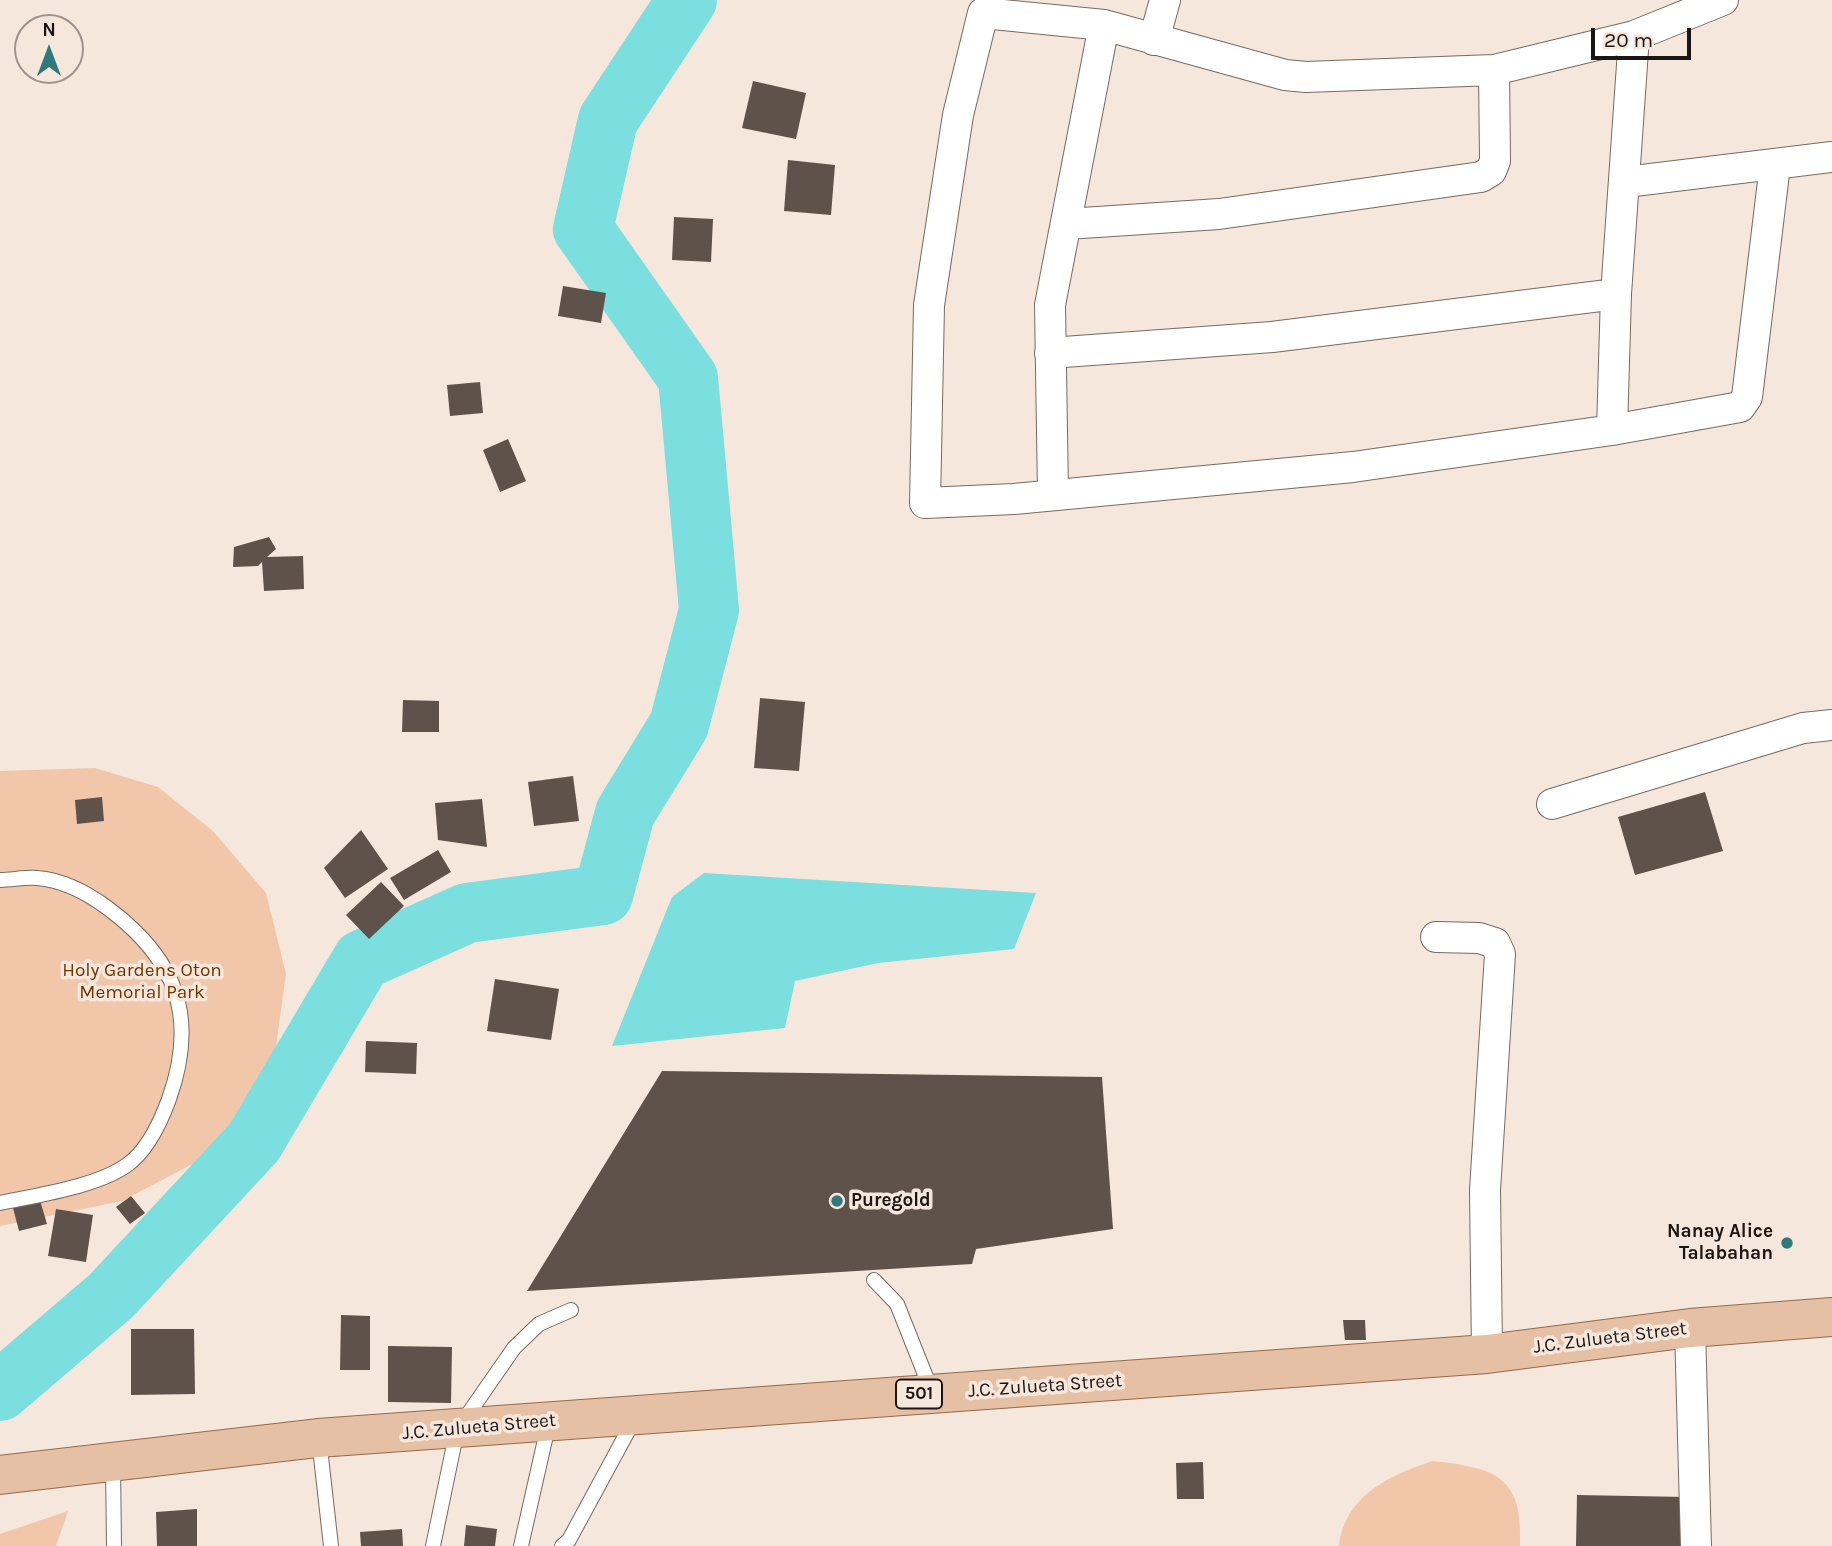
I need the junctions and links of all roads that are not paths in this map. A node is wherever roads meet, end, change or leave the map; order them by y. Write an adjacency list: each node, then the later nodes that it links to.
1 (1165, 0): 5 (street)
2 (1723, 0): 4 (street)
3 (1104, 25): 5 (street); 10 (street); 14 (street)
4 (1634, 36): 6 (street); 9 (street)
5 (1154, 40): 6 (street)
6 (1494, 70): 10 (street)
7 (1832, 157): 8 (street)
8 (1776, 165): 9 (street); 13 (street)
9 (1626, 182): 11 (street)
10 (1067, 224): 12 (street)
11 (1616, 294): 12 (street); 13 (street)
12 (1050, 353): 14 (street)
13 (1612, 430): 14 (street)
14 (1053, 494)
15 (1832, 725): 16 (street)
16 (1552, 804)
17 (0, 880): 19 (lane)
18 (1436, 937): 24 (street)
19 (0, 1203)
20 (874, 1280): 25 (lane)
21 (571, 1310): 28 (lane)
22 (1832, 1317): 23 (main road, J.C. Zulueta Street / 501)
23 (1689, 1328): 24 (main road, J.C. Zulueta Street / 501); 37 (street)
24 (1487, 1354): 25 (main road, J.C. Zulueta Street / 501)
25 (933, 1394): 26 (main road, J.C. Zulueta Street / 501)
26 (637, 1414): 27 (main road, J.C. Zulueta Street / 501); 36 (lane)
27 (550, 1421): 28 (main road, J.C. Zulueta Street / 501); 35 (lane)
28 (457, 1430): 29 (main road, J.C. Zulueta Street / 501); 34 (lane)
29 (318, 1438): 30 (main road, J.C. Zulueta Street / 501); 33 (lane)
30 (113, 1463): 31 (main road, J.C. Zulueta Street / 501); 32 (lane)
31 (3, 1475)
32 (114, 1546)
33 (331, 1546)
34 (433, 1546)
35 (521, 1546)
36 (562, 1546)
37 (1696, 1546)

